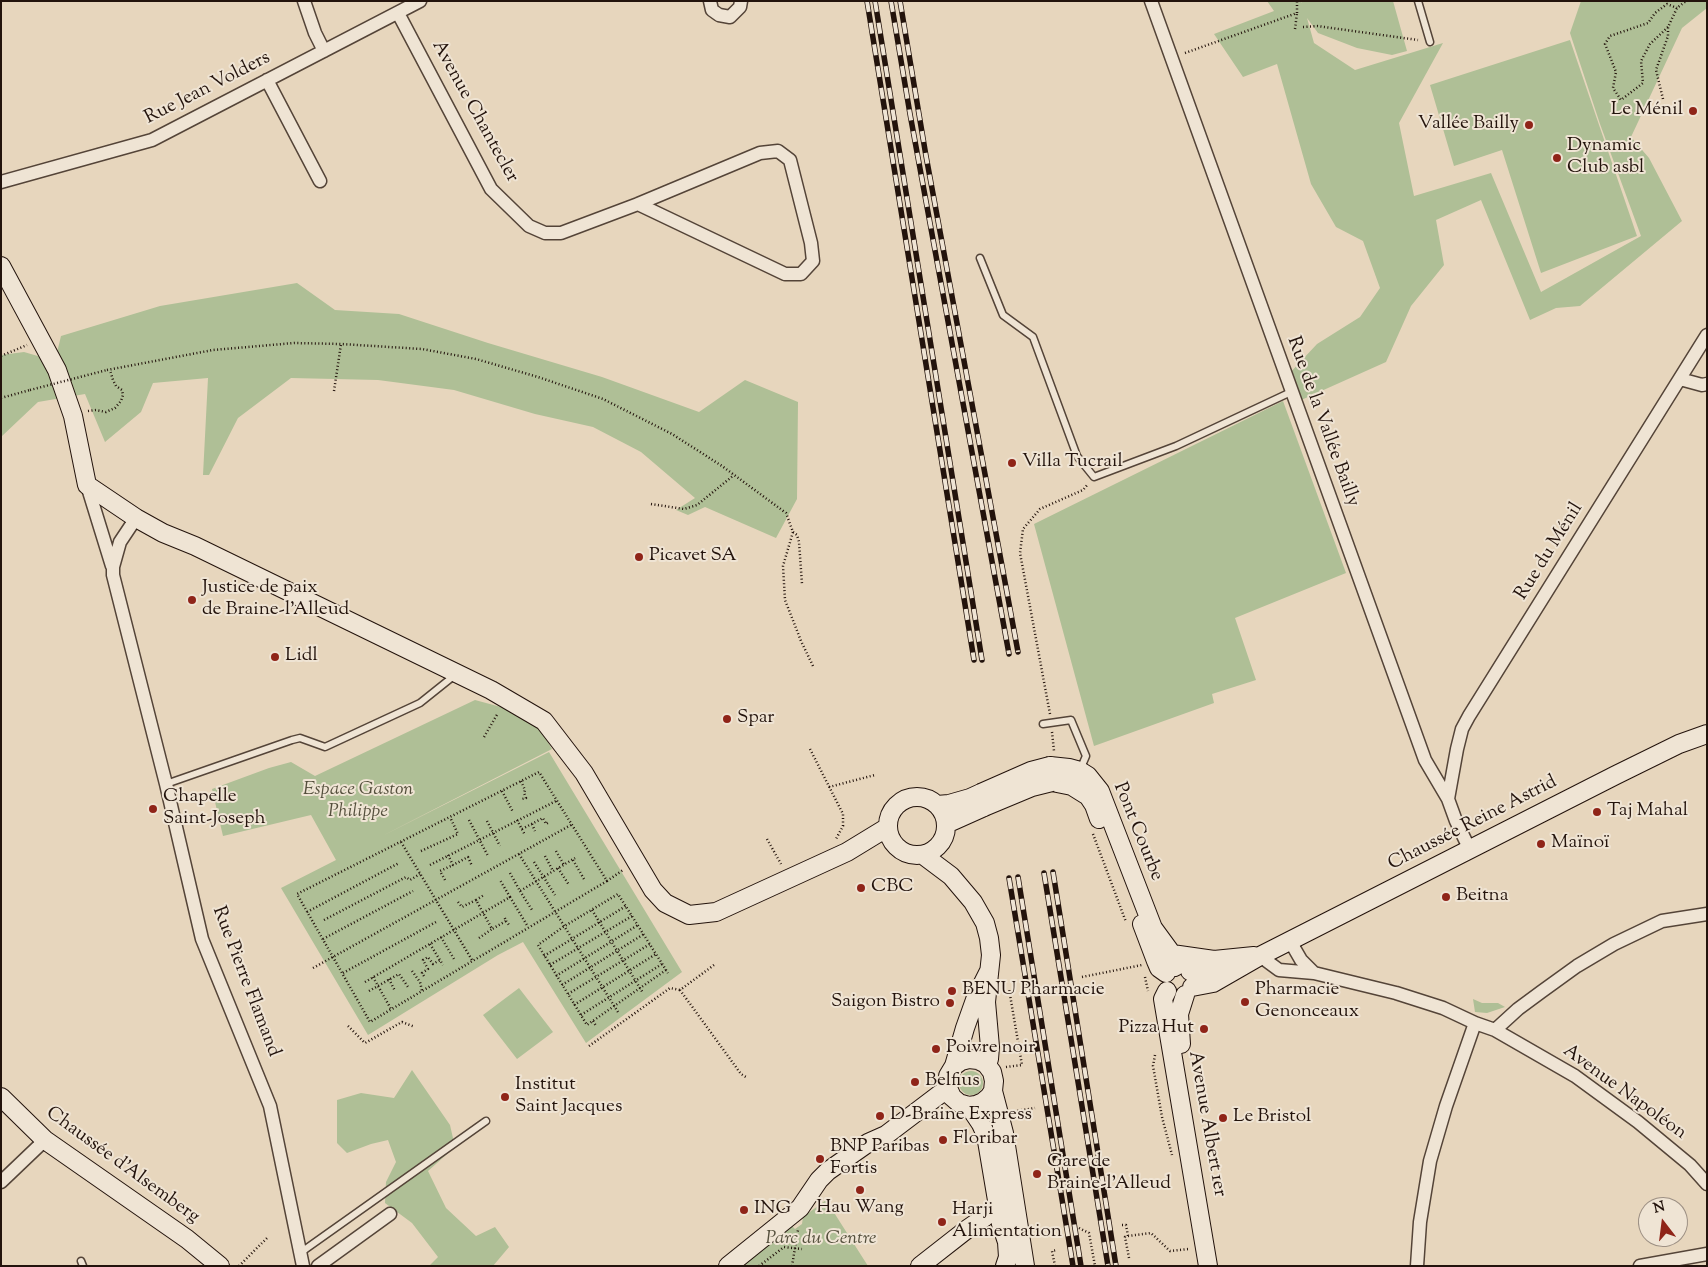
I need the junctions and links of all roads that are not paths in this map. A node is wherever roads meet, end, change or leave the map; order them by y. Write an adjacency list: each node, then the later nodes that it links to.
1 (304, 1): 9 (street)
2 (420, 1): 7 (street, Rue Jean Volders)
3 (710, 1): 4 (street)
4 (741, 1)
5 (1150, 1): 19 (street, Rue de la Vallée Bailly)
6 (1418, 1): 8 (lane)
7 (398, 13): 9 (street, Rue Jean Volders); 13 (street, Avenue Chantecler)
8 (1430, 42)
9 (324, 51): 10 (street, Rue Jean Volders)
10 (267, 80): 11 (street); 12 (street, Rue Jean Volders)
11 (320, 181)
12 (1, 182)
13 (638, 204): 13 (street, Avenue Chantecler)
14 (980, 258): 19 (lane)
15 (1, 266): 20 (main road, Rue Pierre Flamand)
16 (1707, 335): 17 (street, Rue du Ménil)
17 (1680, 379): 18 (street); 29 (street, Rue du Ménil)
18 (1707, 384)
19 (1292, 392): 29 (street, Rue de la Vallée Bailly)
20 (87, 485): 21 (main road); 22 (street, Rue Pierre Flamand)
21 (136, 518): 22 (street, Rue Pierre Flamand); 23 (main road)
22 (113, 567): 28 (street, Rue Pierre Flamand)
23 (456, 674): 28 (lane); 33 (main road)
24 (1043, 724): 27 (lane)
25 (1707, 734): 35 (main road, Chaussée Reine Astrid)
26 (1050, 767): 27 (main road); 30 (main road, bridge); 41 (main road, Pont Courbe)
27 (1080, 771): 41 (main road, Pont Courbe)
28 (166, 784): 60 (street, Rue Pierre Flamand)
29 (1448, 799): 35 (street, Rue de la Vallée Bailly)
30 (983, 800): 31 (main road); 32 (main road)
31 (937, 805): 32 (main road); 33 (main road)
32 (946, 824): 34 (main road)
33 (890, 835): 36 (main road)
34 (942, 842): 36 (main road); 37 (main road)
35 (1470, 850): 39 (main road, Chaussée Reine Astrid)
36 (924, 855): 37 (main road)
37 (950, 876): 42 (main road)
38 (1707, 914): 45 (street)
39 (1290, 941): 40 (main road, Chaussée Reine Astrid); 43 (street)
40 (1260, 956): 41 (main road, Chaussée Reine Astrid); 41 (main road, Chaussée Reine Astrid); 43 (street, Avenue Napoléon)
41 (1169, 970): 67 (main road, Avenue Albert 1er); 68 (main road, Avenue Albert 1er)
42 (989, 971): 46 (main road); 47 (main road)
43 (1314, 973): 44 (street, Avenue Napoléon)
44 (1475, 1023): 45 (street, Avenue Napoléon); 69 (street)
45 (1495, 1030): 55 (street, Avenue Napoléon)
46 (986, 1064): 47 (main road); 49 (main road)
47 (954, 1066): 48 (main road)
48 (948, 1088): 51 (main road); 63 (main road)
49 (993, 1091): 51 (main road); 56 (main road)
50 (1, 1097): 53 (main road, Chaussée d'Alsemberg)
51 (969, 1106): 57 (main road)
52 (486, 1121): 60 (lane)
53 (45, 1140): 54 (street); 61 (main road, Chaussée d'Alsemberg)
54 (1, 1182)
55 (1707, 1184)
56 (1013, 1193): 57 (main road); 66 (main road)
57 (998, 1206): 64 (main road); 65 (main road)
58 (390, 1214): 62 (street)
59 (1707, 1254): 70 (street)
60 (302, 1260)
61 (220, 1266)
62 (318, 1266)
63 (728, 1266)
64 (920, 1266)
65 (1006, 1266)
66 (1024, 1266)
67 (1208, 1266)
68 (1219, 1266)
69 (1417, 1266)
70 (1640, 1266)

